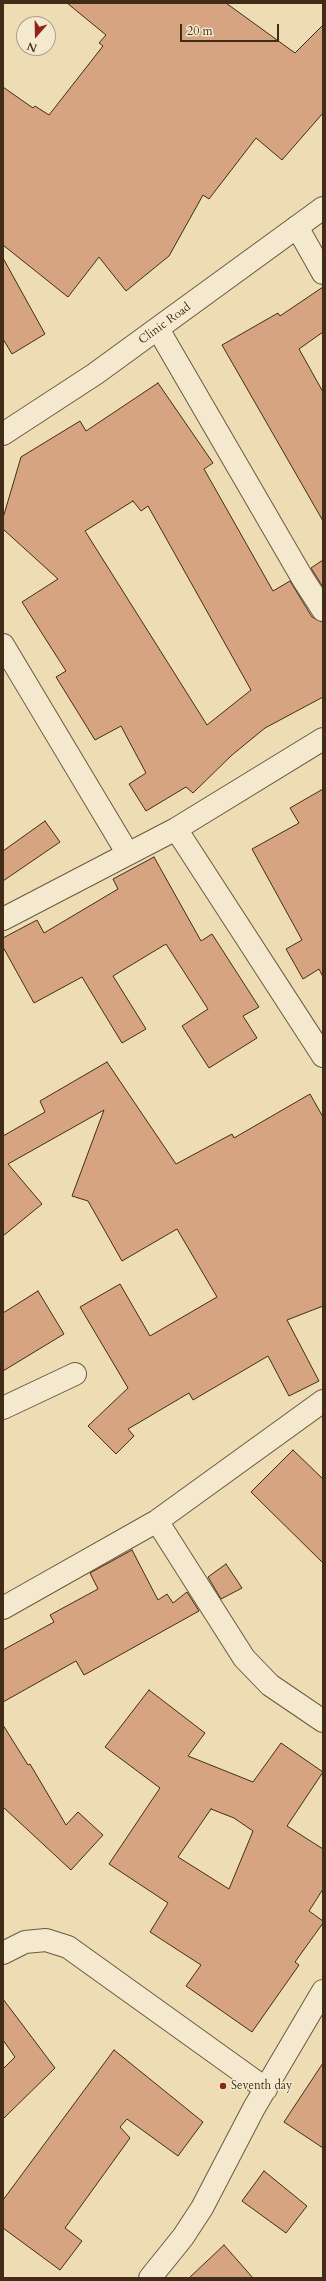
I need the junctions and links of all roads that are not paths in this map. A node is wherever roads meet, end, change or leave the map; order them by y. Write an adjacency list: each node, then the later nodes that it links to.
1 (323, 208): 2 (street, Clinic Road)
2 (297, 227): 3 (street); 4 (street, Clinic Road)
3 (323, 272)
4 (158, 329): 5 (street, Clinic Road); 6 (street)
5 (3, 434)
6 (323, 610)
7 (3, 645): 10 (street)
8 (323, 739): 9 (street)
9 (176, 829): 10 (street); 12 (street)
10 (128, 854): 11 (street)
11 (3, 919)
12 (323, 1056)
13 (75, 1374): 15 (street)
14 (323, 1401): 16 (street)
15 (3, 1408)
16 (157, 1521): 17 (street); 18 (street)
17 (3, 1608)
18 (323, 1721)
19 (3, 1953): 21 (street)
20 (323, 1991): 21 (street)
21 (266, 2089): 22 (street)
22 (150, 2278)

